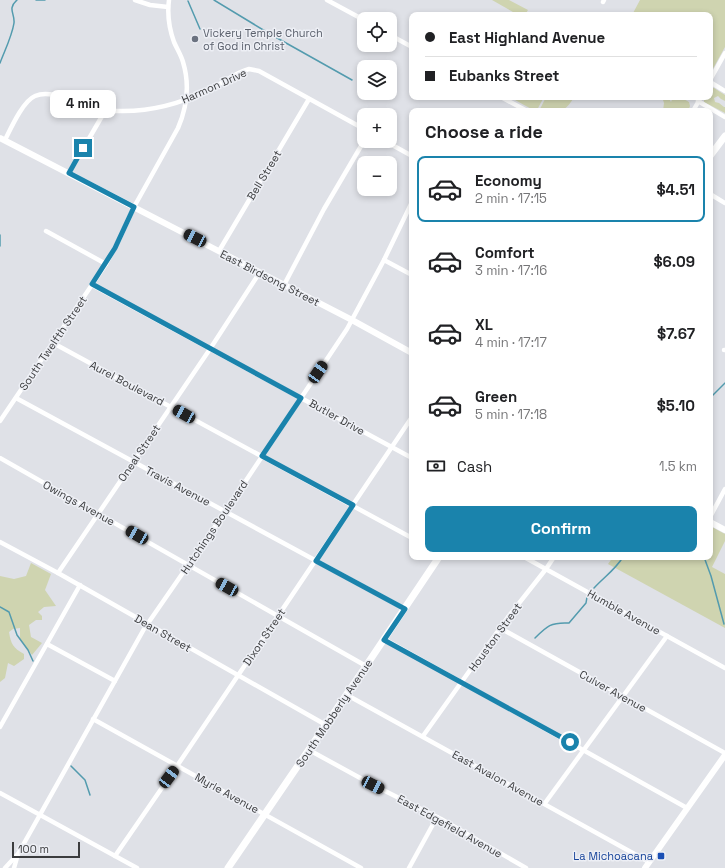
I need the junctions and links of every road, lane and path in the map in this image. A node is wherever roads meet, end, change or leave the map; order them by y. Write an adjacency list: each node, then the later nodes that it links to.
1 (134, 0): 4 (street)
2 (169, 0): 4 (street, South Twelfth Street)
3 (327, 0): 5 (street)
4 (168, 7): 12 (street, South Twelfth Street)
5 (357, 16)
6 (397, 39): 7 (street)
7 (409, 45)
8 (725, 53): 9 (street)
9 (713, 75)
10 (713, 83): 11 (street)
11 (725, 91)
12 (187, 98): 13 (street, Harmon Drive); 19 (street, Harmon Drive); 31 (street, South Twelfth Street)
13 (309, 99): 21 (street, Harmon Drive); 34 (street, Bell Street)
14 (506, 100): 16 (street)
15 (700, 100): 17 (street)
16 (521, 108)
17 (712, 108)
18 (713, 109): 20 (street)
19 (105, 111): 23 (street, Harmon Drive); 28 (street)
20 (725, 117)
21 (357, 125)
22 (725, 136): 26 (main road)
23 (2, 139): 28 (street, East Birdsong Street)
24 (360, 148): 40 (street)
25 (397, 148): 27 (street)
26 (713, 152)
27 (409, 154)
28 (69, 173): 31 (street, East Birdsong Street)
29 (713, 196): 30 (street)
30 (725, 203)
31 (134, 207): 34 (street, East Birdsong Street); 36 (street, South Twelfth Street)
32 (409, 208): 35 (street, Hutchings Boulevard)
33 (46, 231): 36 (street)
34 (220, 251): 37 (street, East Birdsong Street)
35 (384, 260): 38 (street); 41 (street, Hutchings Boulevard)
36 (106, 264): 39 (street, South Twelfth Street)
37 (260, 272): 40 (street, East Birdsong Street); 43 (street, Oneal Street)
38 (409, 273)
39 (92, 284): 42 (street, South Twelfth Street); 43 (street, Butler Drive)
40 (284, 285): 41 (street, East Birdsong Street)
41 (352, 320): 44 (street, East Birdsong Street); 46 (street, Hutchings Boulevard)
42 (53, 343): 45 (street, South Twelfth Street); 47 (street, Aurel Boulevard)
43 (210, 349): 46 (street, Butler Drive); 47 (street, Oneal Street)
44 (409, 351)
45 (16, 398): 48 (street, South Twelfth Street); 54 (street, Travis Avenue)
46 (301, 398): 50 (street, Butler Drive); 51 (street, Hutchings Boulevard)
47 (171, 407): 51 (street, Aurel Boulevard); 54 (street, Oneal Street)
48 (0, 421)
49 (409, 422): 50 (street, Dixon Street)
50 (392, 447): 52 (street, Butler Drive); 56 (street, Dixon Street)
51 (262, 456): 56 (street, Aurel Boulevard); 57 (street, Hutchings Boulevard)
52 (409, 456)
53 (0, 458): 59 (street, Owings Avenue)
54 (133, 462): 57 (street, Travis Avenue); 59 (street, Oneal Street)
55 (725, 490): 58 (street)
56 (353, 505): 62 (street, Aurel Boulevard); 67 (street, Dixon Street)
57 (225, 512): 67 (street, Travis Avenue); 68 (street, Hutchings Boulevard)
58 (713, 512)
59 (98, 513): 68 (street, Owings Avenue); 70 (street, Oneal Street)
60 (713, 524): 61 (street)
61 (725, 530)
62 (409, 536)
63 (0, 542): 70 (street, Dean Street)
64 (437, 560): 72 (main road, South Mobberly Avenue)
65 (530, 560): 69 (street, Humble Avenue)
66 (552, 560): 69 (street, Houston Street)
67 (316, 561): 72 (street, Travis Avenue); 73 (street, Dixon Street)
68 (189, 565): 73 (street, Owings Avenue); 74 (street, Hutchings Boulevard)
69 (546, 569): 75 (street, Houston Street); 76 (street, Humble Avenue)
70 (58, 572): 71 (street, Dean Street)
71 (80, 586): 74 (street, Dean Street); 78 (street)
72 (405, 609): 77 (main road, South Mobberly Avenue)
73 (278, 616): 79 (street, Owings Avenue); 81 (street, Dixon Street)
74 (148, 624): 81 (street, Dean Street); 82 (street, Hutchings Boulevard)
75 (500, 628): 83 (street, Houston Street); 85 (street, Culver Avenue)
76 (666, 636): 80 (street, Humble Avenue); 85 (street)
77 (384, 640): 79 (main road, South Mobberly Avenue); 83 (street)
78 (47, 644): 82 (street); 88 (street)
79 (366, 666): 84 (main road, South Mobberly Avenue)
80 (725, 668)
81 (238, 676): 87 (street, Dean Street); 93 (street, Dixon Street)
82 (115, 680): 86 (street, Hutchings Boulevard)
83 (461, 683): 89 (street, Houston Street); 91 (street)
84 (347, 694): 87 (main road, South Mobberly Avenue); 89 (street, East Avalon Avenue)
85 (623, 696): 91 (street); 92 (street, Culver Avenue)
86 (93, 719): 93 (street, Myrle Avenue); 97 (street, Hutchings Boulevard)
87 (326, 725): 90 (main road, South Mobberly Avenue)
88 (0, 727)
89 (422, 736): 95 (street, East Avalon Avenue)
90 (309, 750): 98 (main road, South Mobberly Avenue); 99 (street, East Edgefield Avenue)
91 (583, 750): 95 (street); 96 (street)
92 (725, 754): 96 (street)
93 (177, 766): 98 (street, Myrle Avenue); 101 (street, Dixon Street)
94 (0, 793): 97 (street)
95 (545, 803): 102 (street, East Avalon Avenue)
96 (687, 808): 102 (street)
97 (40, 814): 100 (street, Hutchings Boulevard); 101 (street)
98 (265, 815): 106 (main road, South Mobberly Avenue); 107 (street, Myrle Avenue)
99 (437, 817): 108 (street); 109 (street, East Edgefield Avenue)
100 (18, 854): 103 (street, Hutchings Boulevard); 104 (street, Hutchings Boulevard)
101 (115, 856): 105 (street)
102 (647, 866)
103 (5, 868)
104 (14, 868)
105 (137, 868)
106 (228, 868)
107 (361, 868)
108 (409, 868)
109 (526, 868)

